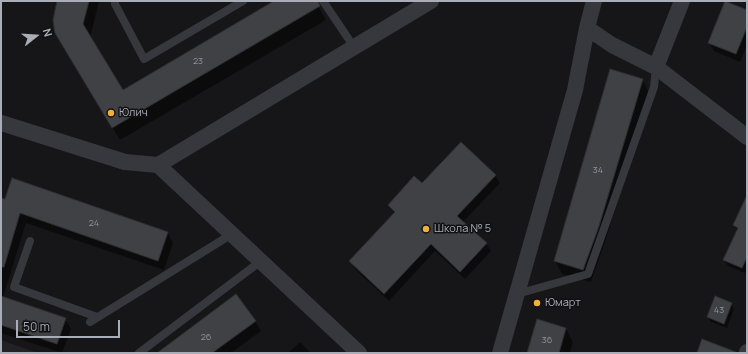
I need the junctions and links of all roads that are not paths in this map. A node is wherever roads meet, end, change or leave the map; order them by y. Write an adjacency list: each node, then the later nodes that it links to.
1 (115, 1): 2 (lane)
2 (243, 1)
3 (323, 1): 8 (lane)
4 (431, 1): 8 (street)
5 (594, 1): 7 (street)
6 (682, 1): 9 (street)
7 (587, 28): 9 (street); 16 (street)
8 (354, 47): 12 (street)
9 (656, 67): 11 (street); 16 (lane)
10 (1, 123): 12 (street)
11 (747, 137)
12 (158, 165): 13 (street)
13 (232, 234): 14 (lane); 15 (street)
14 (30, 241)
15 (261, 261): 17 (lane); 18 (street)
16 (516, 294): 19 (street)
17 (140, 353)
18 (359, 353)
19 (500, 353)

